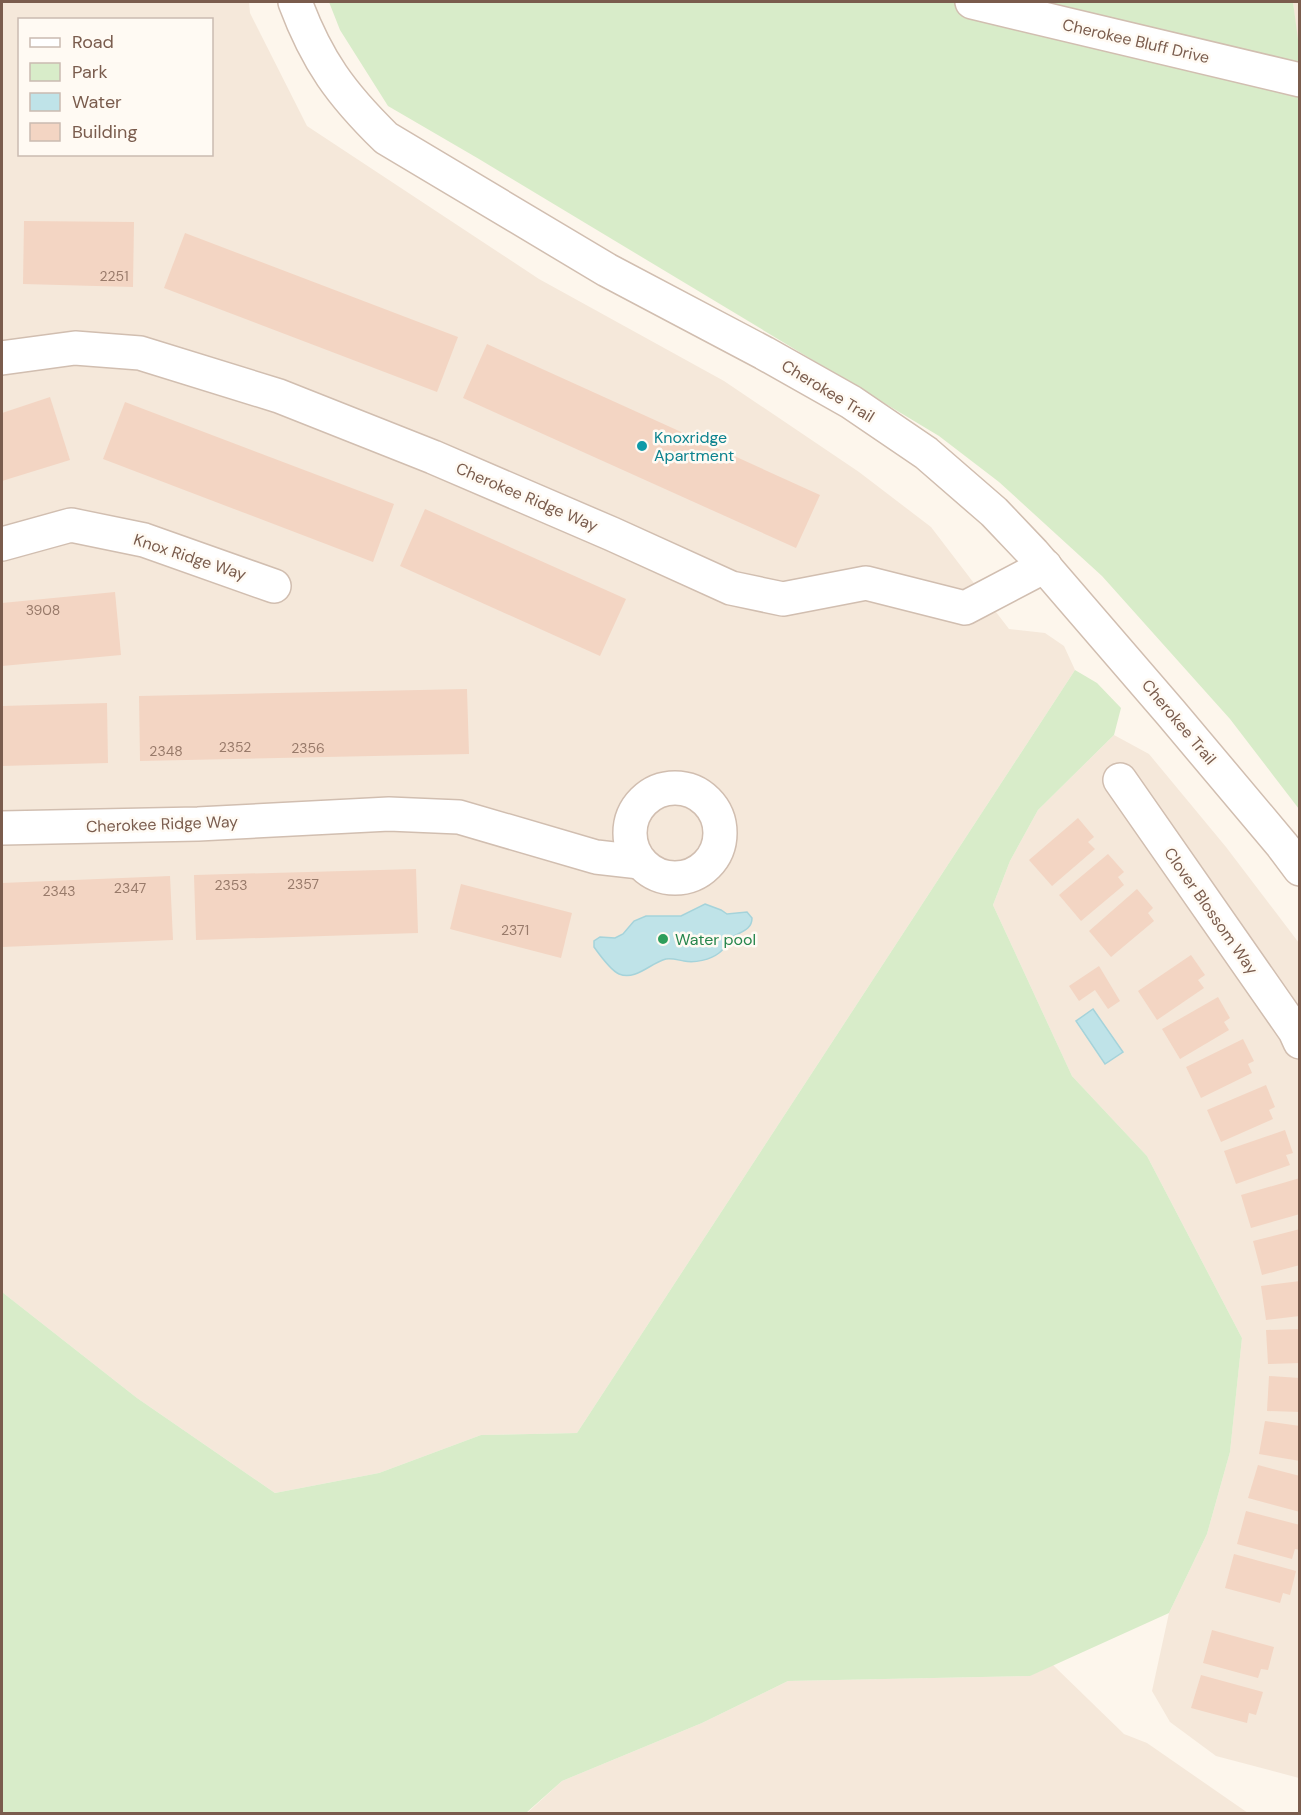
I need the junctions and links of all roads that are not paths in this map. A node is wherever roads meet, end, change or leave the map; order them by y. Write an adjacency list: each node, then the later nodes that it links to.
1 (295, 2): 6 (street, Cherokee Trail)
2 (972, 2): 3 (street, Cherokee Bluff Drive)
3 (1299, 80)
4 (2, 358): 6 (street, Cherokee Ridge Way)
5 (2, 544): 7 (street, Knox Ridge Way)
6 (1045, 566): 11 (street, Cherokee Trail)
7 (274, 586)
8 (1120, 780): 12 (street, Clover Blossom Way)
9 (2, 828): 10 (street, Cherokee Ridge Way)
10 (640, 862)
11 (1299, 869)
12 (1299, 1042)

